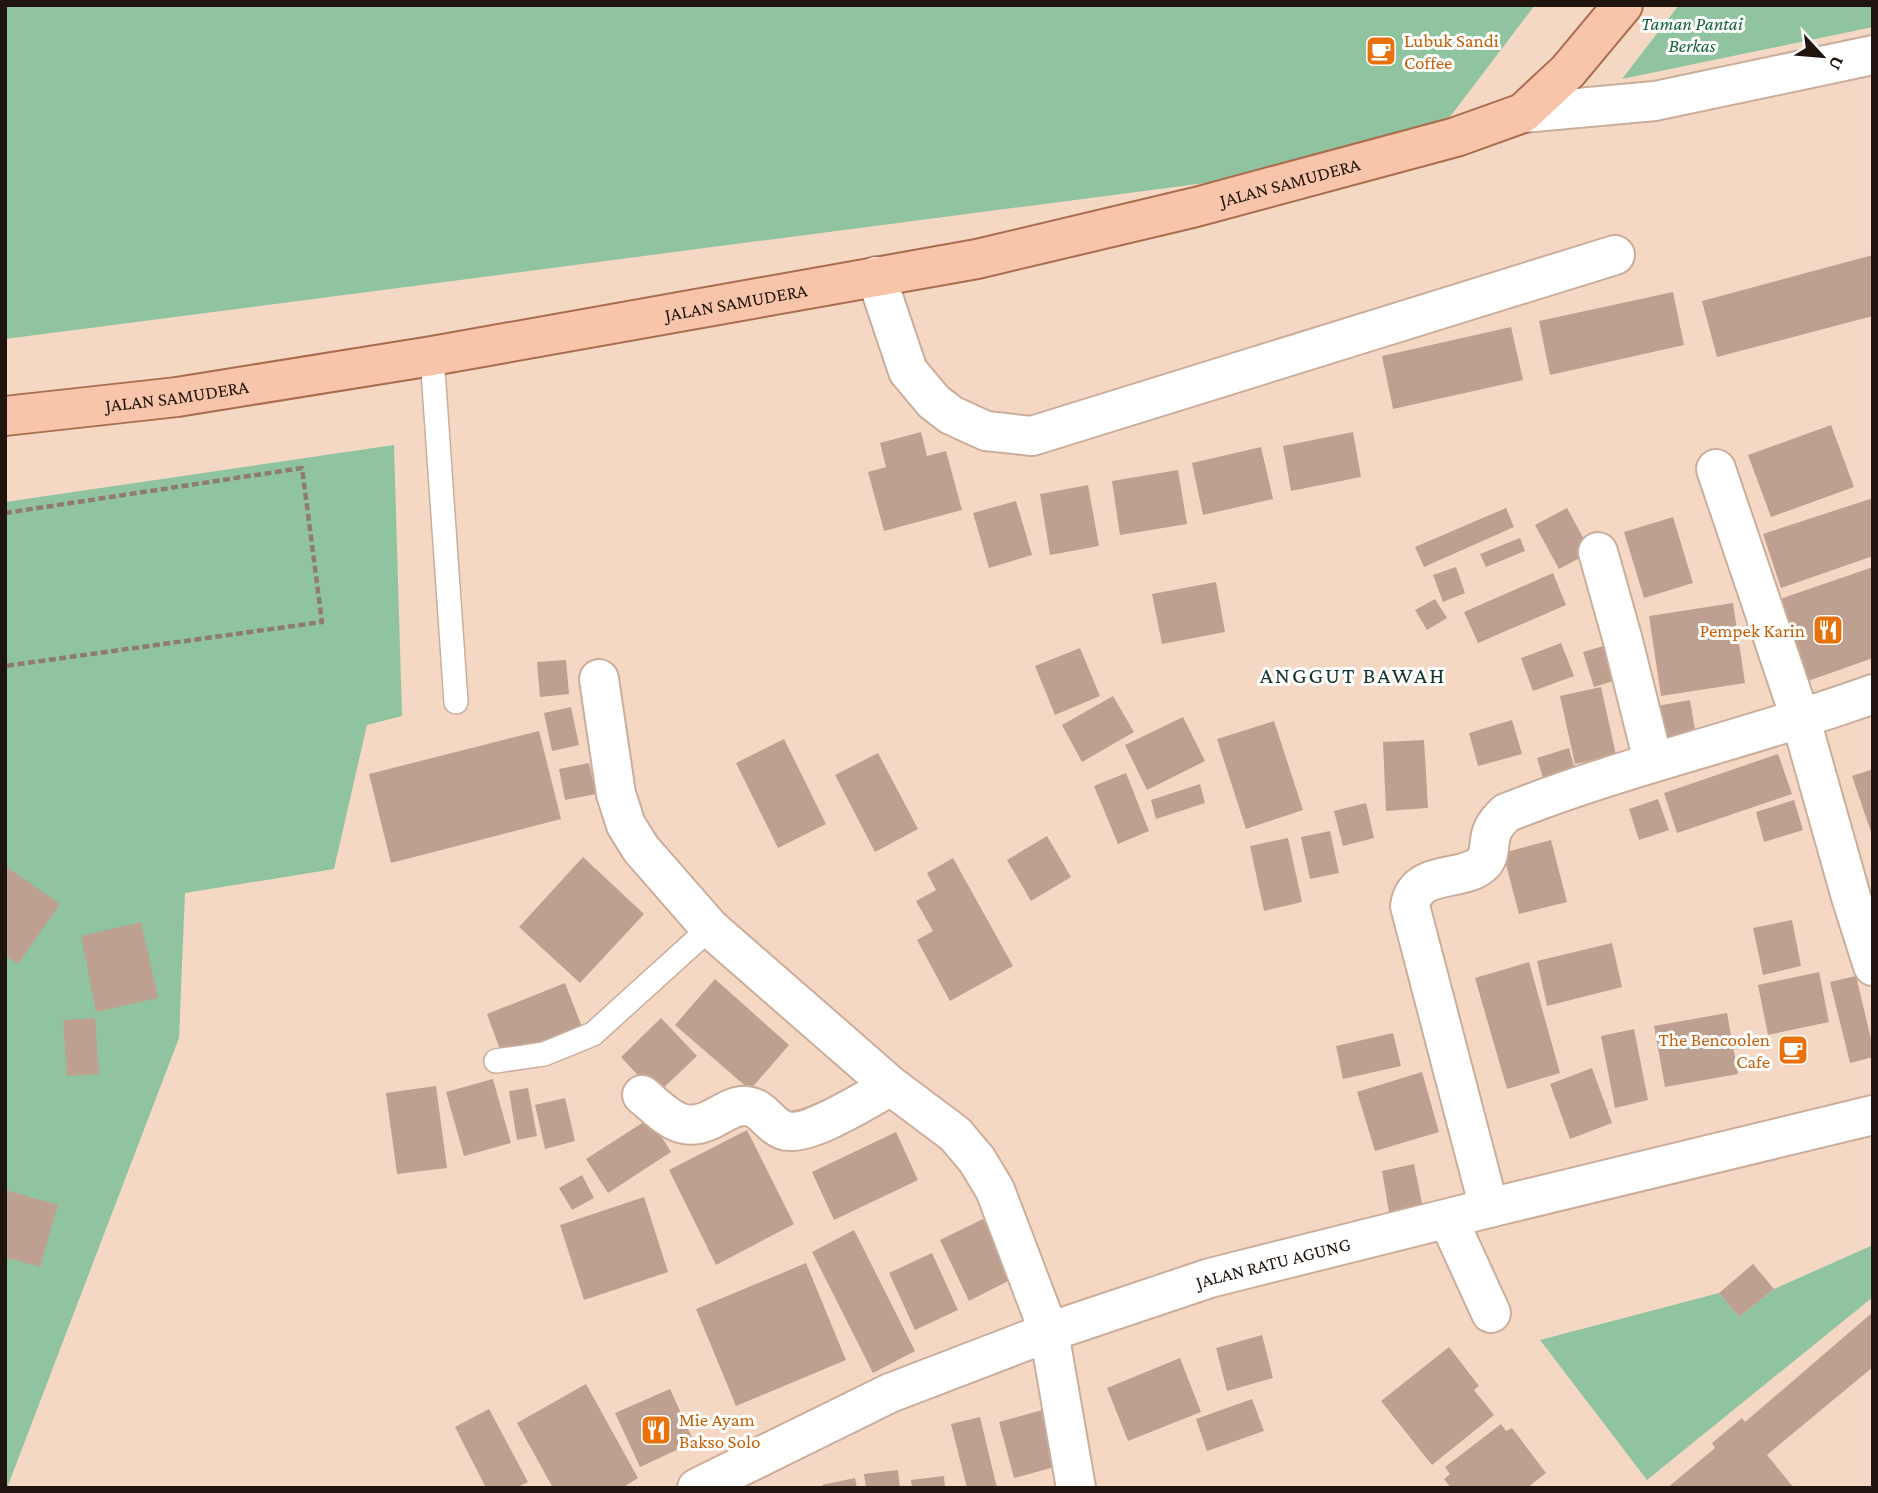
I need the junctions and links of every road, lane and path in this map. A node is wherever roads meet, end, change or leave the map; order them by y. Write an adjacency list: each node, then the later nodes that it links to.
1 (1623, 5): 3 (main road)
2 (1873, 55): 3 (street)
3 (1523, 114): 5 (main road, JALAN SAMUDERA)
4 (1615, 255): 5 (street)
5 (876, 276): 6 (main road, JALAN SAMUDERA)
6 (432, 356): 7 (main road, JALAN SAMUDERA); 14 (lane)
7 (5, 416)
8 (1716, 469): 15 (street)
9 (5, 513): 11 (path)
10 (1598, 552): 16 (street)
11 (5, 666)
12 (599, 679): 17 (street)
13 (1873, 694): 15 (street)
14 (456, 702)
15 (1801, 720): 16 (street); 18 (street)
16 (1653, 761): 23 (street)
17 (710, 928): 19 (lane); 20 (street)
18 (1873, 966)
19 (496, 1061)
20 (891, 1086): 21 (street); 26 (street)
21 (642, 1095)
22 (1873, 1115): 23 (street, JALAN RATU AGUNG)
23 (1489, 1208): 24 (street, JALAN RATU AGUNG)
24 (1448, 1219): 25 (street); 26 (street, JALAN RATU AGUNG)
25 (1490, 1313)
26 (1049, 1332): 27 (street, JALAN RATU AGUNG); 28 (street)
27 (704, 1486)
28 (1076, 1488)

